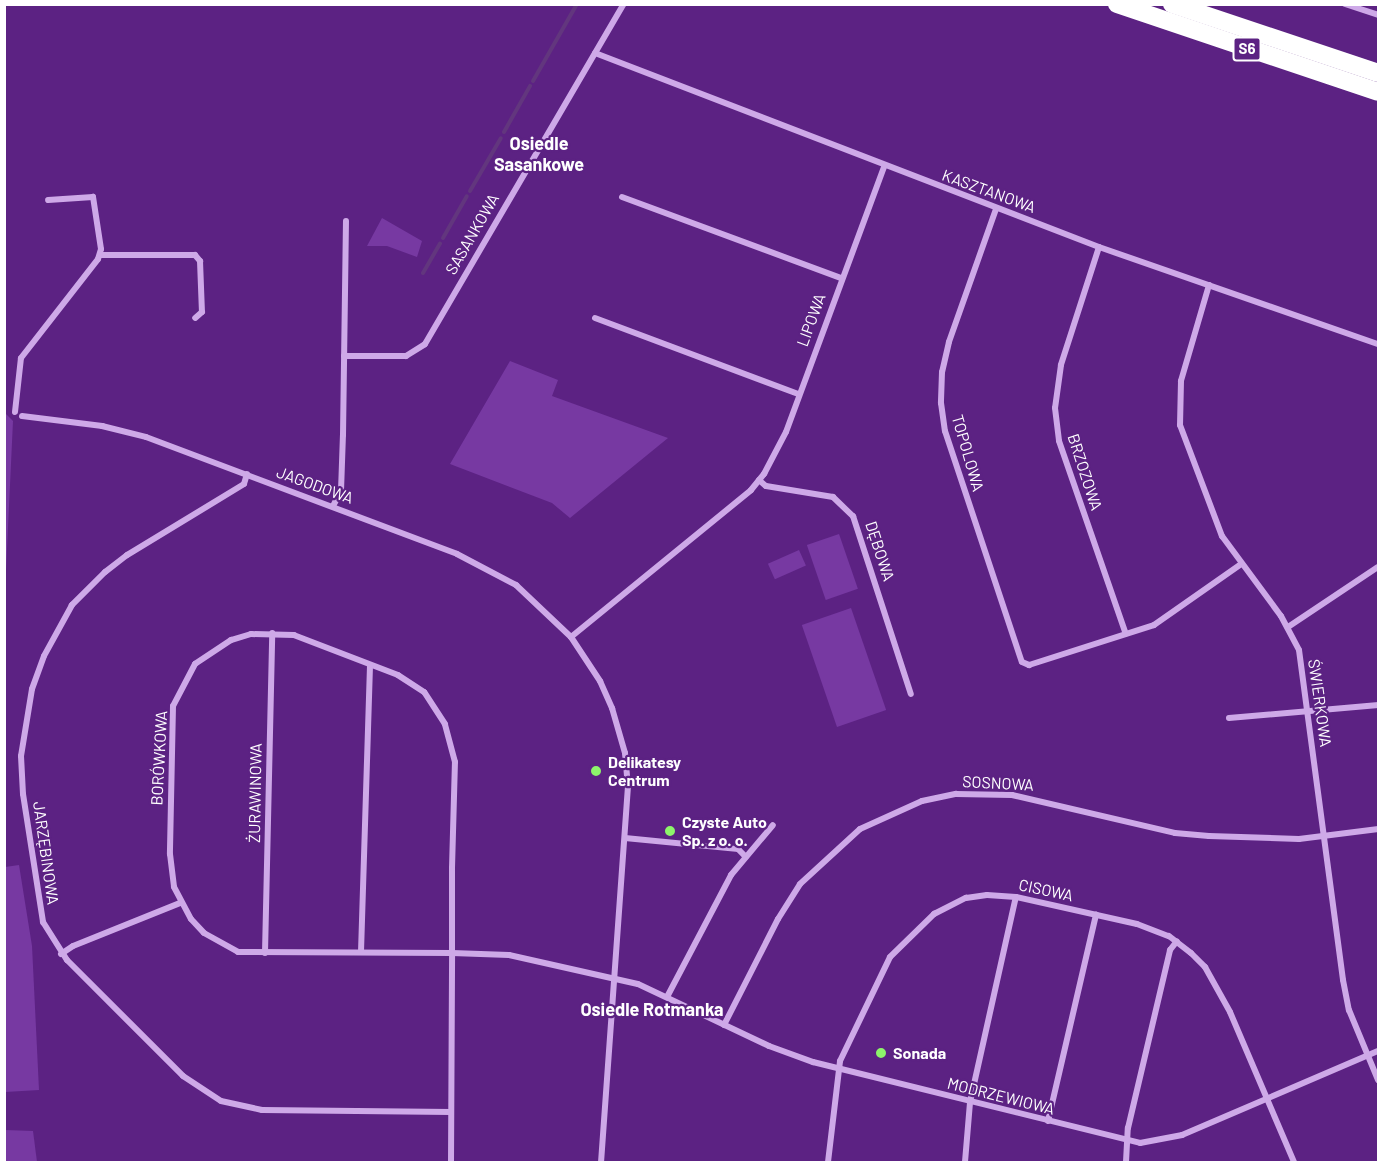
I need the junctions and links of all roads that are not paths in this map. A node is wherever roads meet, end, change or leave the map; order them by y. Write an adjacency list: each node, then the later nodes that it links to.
1 (624, 4): 6 (street, SASANKOWA)
2 (1117, 4): 8 (highway, S6)
3 (1172, 4): 7 (highway, S6)
4 (1345, 4): 5 (street)
5 (1378, 15)
6 (595, 53): 9 (street, KASZTANOWA); 21 (street, SASANKOWA)
7 (1378, 73)
8 (1378, 92)
9 (884, 167): 12 (street, KASZTANOWA); 16 (street, LIPOWA)
10 (622, 197): 16 (street)
11 (48, 200): 15 (street)
12 (996, 208): 14 (street, KASZTANOWA); 32 (street, TOPOLOWA)
13 (346, 221): 21 (street)
14 (1099, 247): 17 (street, KASZTANOWA); 32 (street, BRZOZOWA)
15 (100, 255): 18 (street); 23 (street)
16 (841, 278): 22 (street, LIPOWA)
17 (1209, 285): 20 (street, KASZTANOWA); 28 (street, ŚWIERKOWA)
18 (195, 318)
19 (595, 318): 22 (street)
20 (1378, 344)
21 (344, 356): 27 (street)
22 (798, 394): 26 (street, LIPOWA)
23 (15, 412)
24 (22, 416): 25 (street, JAGODOWA)
25 (247, 474): 27 (street, JAGODOWA); 51 (street, JARZĘBINOWA)
26 (759, 480): 33 (street, LIPOWA); 35 (street, DĘBOWA)
27 (333, 506): 33 (street, JAGODOWA)
28 (1241, 564): 30 (street, ŚWIERKOWA); 32 (street)
29 (1378, 567): 30 (street)
30 (1288, 627): 37 (street, ŚWIERKOWA)
31 (272, 633): 34 (street, BORÓWKOWA); 45 (street, BORÓWKOWA); 49 (street, ŻURAWINOWA)
32 (1126, 634)
33 (571, 638): 42 (street, JAGODOWA)
34 (370, 665): 48 (street); 50 (street, BORÓWKOWA)
35 (911, 694)
36 (1378, 705): 37 (street)
37 (1308, 714): 38 (street); 41 (street, ŚWIERKOWA)
38 (1229, 718)
39 (773, 825): 43 (street)
40 (1378, 829): 41 (street, SOSNOWA)
41 (1324, 837): 54 (street, SOSNOWA); 56 (street, ŚWIERKOWA)
42 (625, 838): 43 (street); 52 (street, JAGODOWA)
43 (746, 857): 53 (street)
44 (1016, 897): 46 (street, CISOWA); 57 (street, CISOWA); 60 (street)
45 (180, 903): 49 (street, BORÓWKOWA); 51 (street)
46 (1096, 915): 47 (street, CISOWA); 62 (street)
47 (1177, 941): 59 (street, CISOWA); 63 (street)
48 (361, 952): 49 (street, BORÓWKOWA); 50 (street, BORÓWKOWA)
49 (265, 953)
50 (452, 953): 52 (street, BORÓWKOWA); 61 (street)
51 (61, 954): 61 (street, JARZĘBINOWA)
52 (616, 979): 53 (street, MODRZEWIOWA); 65 (street, JAGODOWA)
53 (667, 997): 54 (street, MODRZEWIOWA)
54 (724, 1025): 57 (street, MODRZEWIOWA)
55 (1378, 1051): 56 (street, MODRZEWIOWA)
56 (1368, 1056): 58 (street, ŚWIERKOWA); 59 (street, MODRZEWIOWA)
57 (838, 1068): 60 (street, MODRZEWIOWA); 66 (street, CISOWA)
58 (1378, 1080)
59 (1266, 1099): 63 (street, MODRZEWIOWA); 69 (street, CISOWA)
60 (970, 1102): 62 (street, MODRZEWIOWA); 67 (street)
61 (451, 1112): 64 (street)
62 (1048, 1121): 63 (street, MODRZEWIOWA)
63 (1127, 1141): 68 (street)
64 (451, 1162)
65 (601, 1162)
66 (828, 1162)
67 (965, 1162)
68 (1126, 1162)
69 (1294, 1162)

